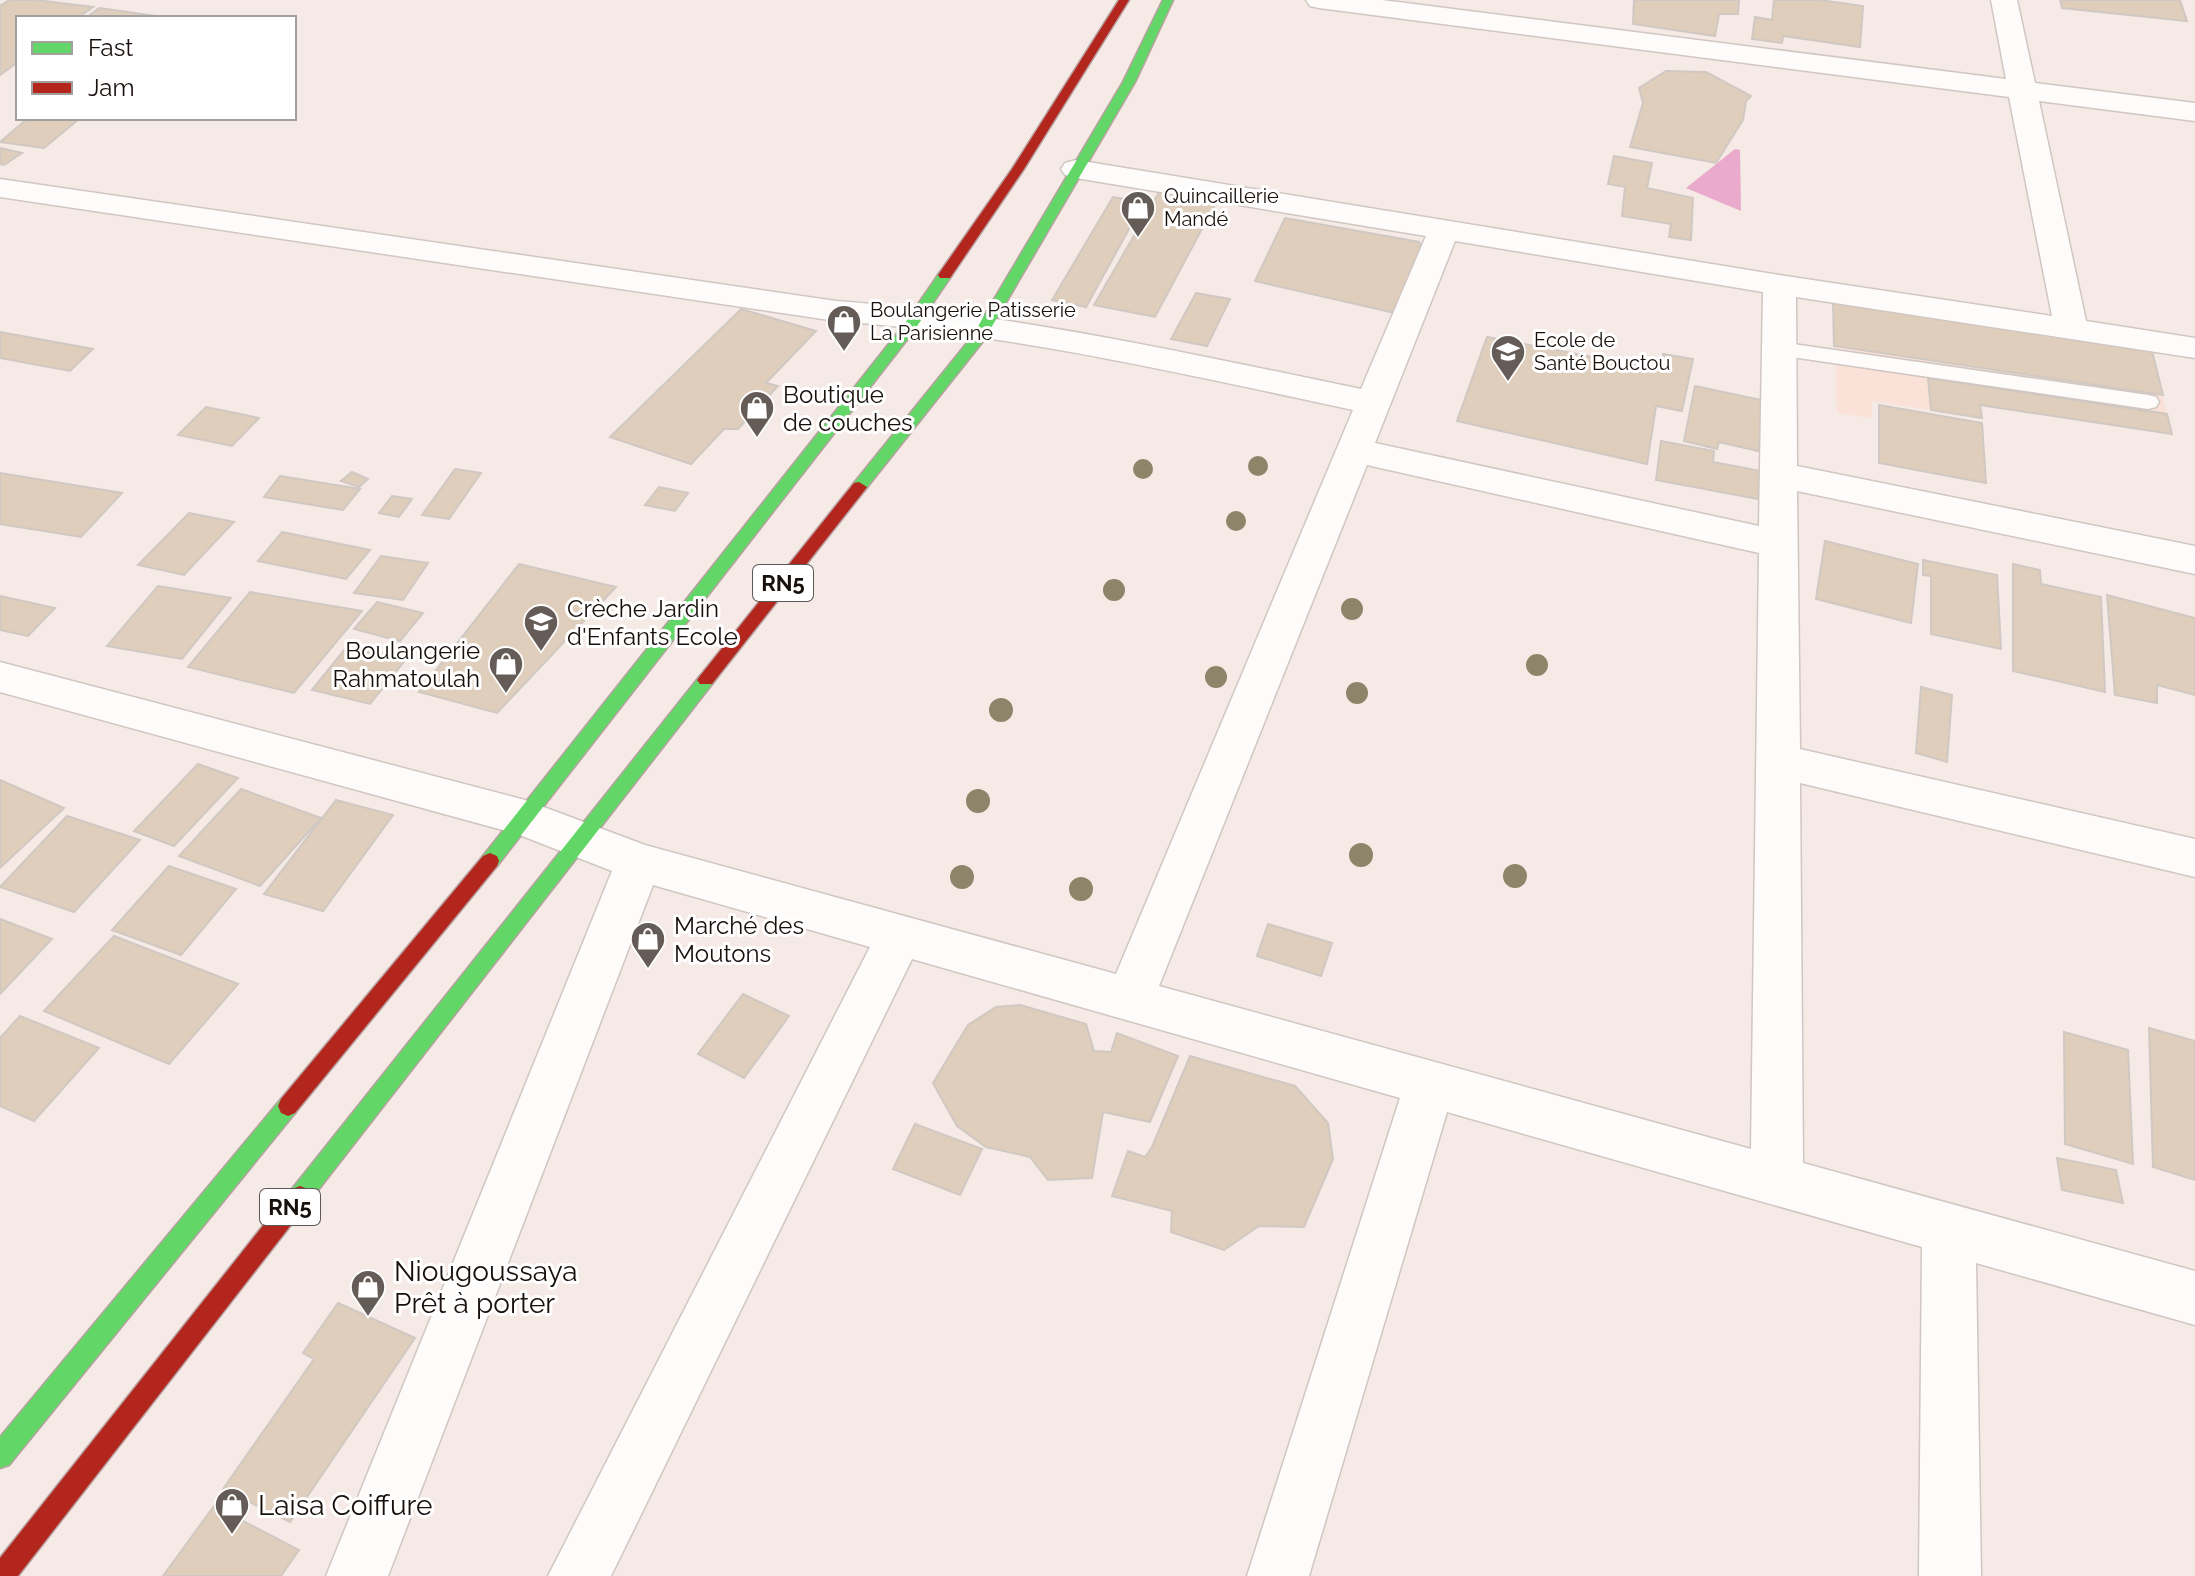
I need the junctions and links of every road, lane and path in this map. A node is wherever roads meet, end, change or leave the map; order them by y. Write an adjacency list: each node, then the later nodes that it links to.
1 (1124, 0): 11 (highway, RN5)
2 (1168, 0): 7 (highway, RN5)
3 (1319, 0): 5 (street)
4 (2004, 0): 5 (street)
5 (2023, 90): 6 (street); 13 (street)
6 (2195, 112)
7 (1076, 169): 9 (street); 12 (highway, RN5)
8 (0, 188): 11 (street)
9 (1444, 230): 10 (street); 17 (street)
10 (1779, 285): 13 (street); 15 (street)
11 (919, 315): 12 (street); 24 (highway, RN5)
12 (986, 325): 17 (street); 25 (highway, RN5)
13 (2071, 329): 14 (street)
14 (2195, 348)
15 (1779, 349): 16 (lane); 19 (street)
16 (2148, 402)
17 (1374, 403): 18 (street)
18 (1354, 450): 20 (street); 29 (street)
19 (1779, 475): 20 (street); 21 (street)
20 (1779, 544): 23 (street)
21 (2195, 560)
22 (0, 677): 24 (street)
23 (1779, 761): 26 (street); 31 (street)
24 (525, 818): 25 (street); 34 (highway, RN5)
25 (579, 839): 27 (street); 35 (highway, RN5)
26 (2195, 858)
27 (639, 862): 28 (street); 36 (street)
28 (900, 935): 29 (street); 37 (street)
29 (1130, 999): 30 (street)
30 (1430, 1083): 31 (street); 38 (street)
31 (1777, 1181): 32 (street)
32 (1949, 1229): 33 (street); 39 (street)
33 (2195, 1298)
34 (0, 1456)
35 (2, 1576)
36 (357, 1576)
37 (579, 1576)
38 (1278, 1576)
39 (1950, 1576)

